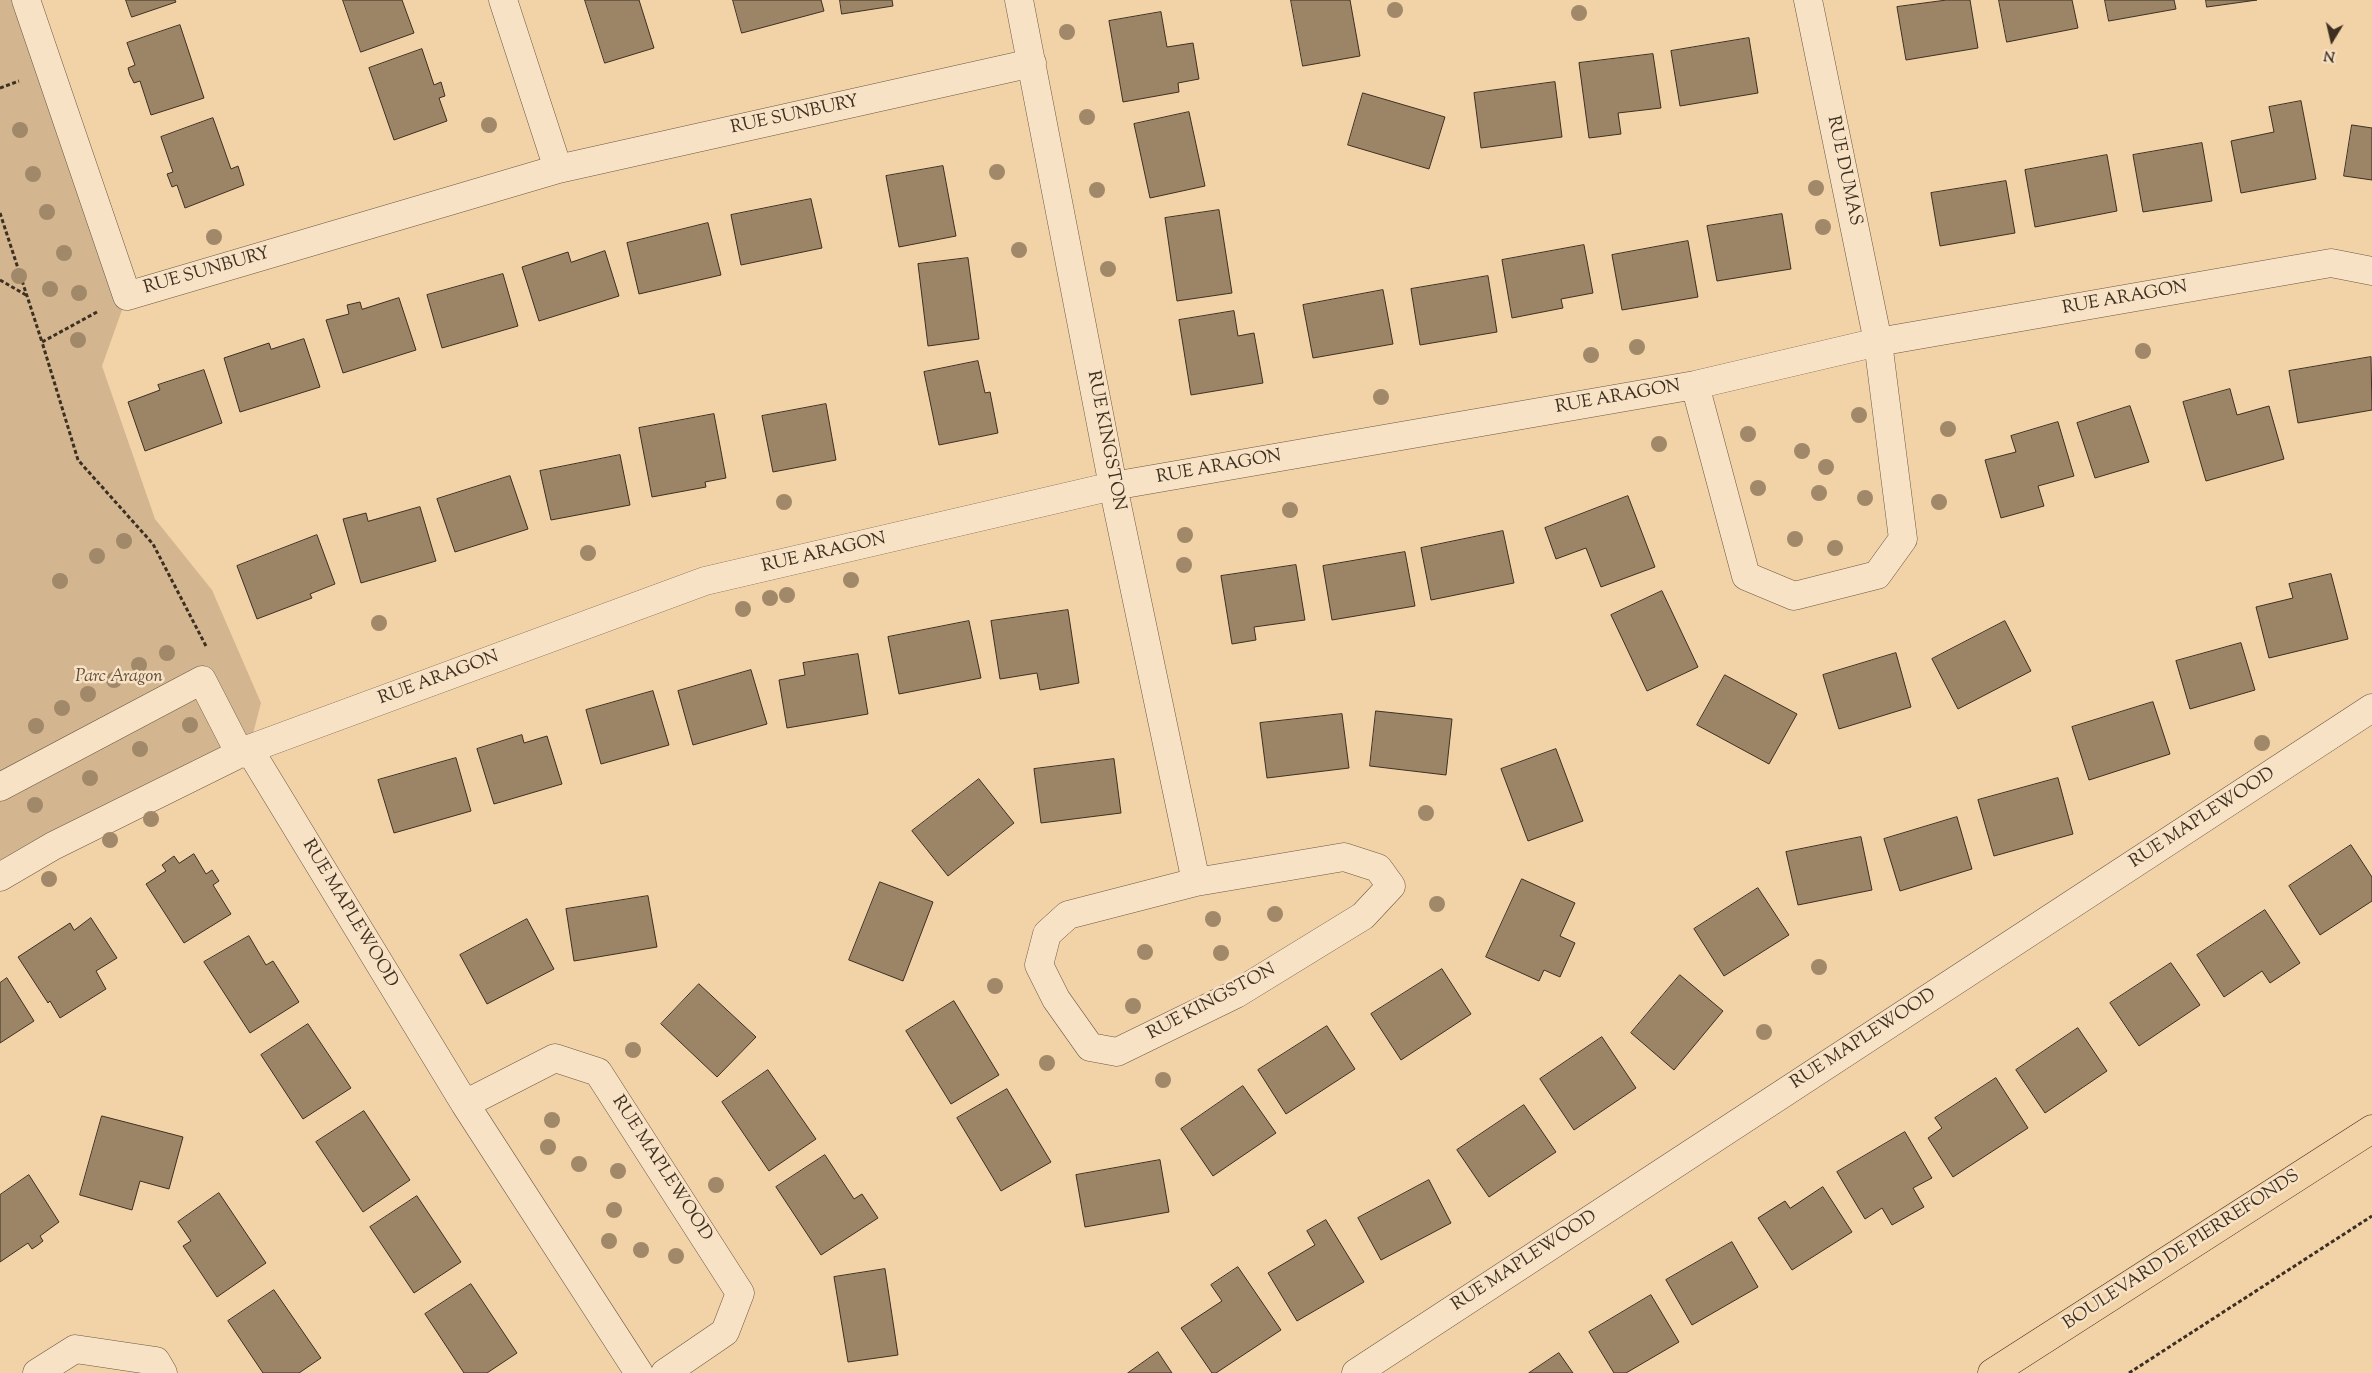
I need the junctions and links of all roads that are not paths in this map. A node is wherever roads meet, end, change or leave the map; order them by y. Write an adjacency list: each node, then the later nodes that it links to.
1 (26, 0): 6 (street, RUE SUNBURY)
2 (503, 0): 6 (street)
3 (1020, 0): 5 (street, RUE KINGSTON)
4 (1808, 0): 8 (street, RUE DUMAS)
5 (1032, 63): 6 (street, RUE SUNBURY); 10 (street, RUE KINGSTON)
6 (558, 169)
7 (2372, 271): 8 (street, RUE ARAGON)
8 (1878, 342): 9 (street, RUE ARAGON); 9 (street, RUE ARAGON)
9 (1695, 385): 10 (street, RUE ARAGON)
10 (1113, 486): 12 (street, RUE ARAGON); 15 (street, RUE KINGSTON)
11 (2372, 708): 22 (street, RUE MAPLEWOOD)
12 (245, 752): 13 (street, RUE MAPLEWOOD); 14 (street, RUE ARAGON); 16 (street, RUE MAPLEWOOD)
13 (0, 787)
14 (0, 878)
15 (1196, 882): 15 (street, RUE KINGSTON)
16 (465, 1104): 20 (street, RUE MAPLEWOOD); 21 (street, RUE MAPLEWOOD)
17 (2372, 1129): 23 (main road, BOULEVARD DE PIERREFONDS)
18 (37, 1373): 19 (street)
19 (163, 1373)
20 (640, 1373)
21 (665, 1373)
22 (1356, 1373)
23 (1992, 1373)

